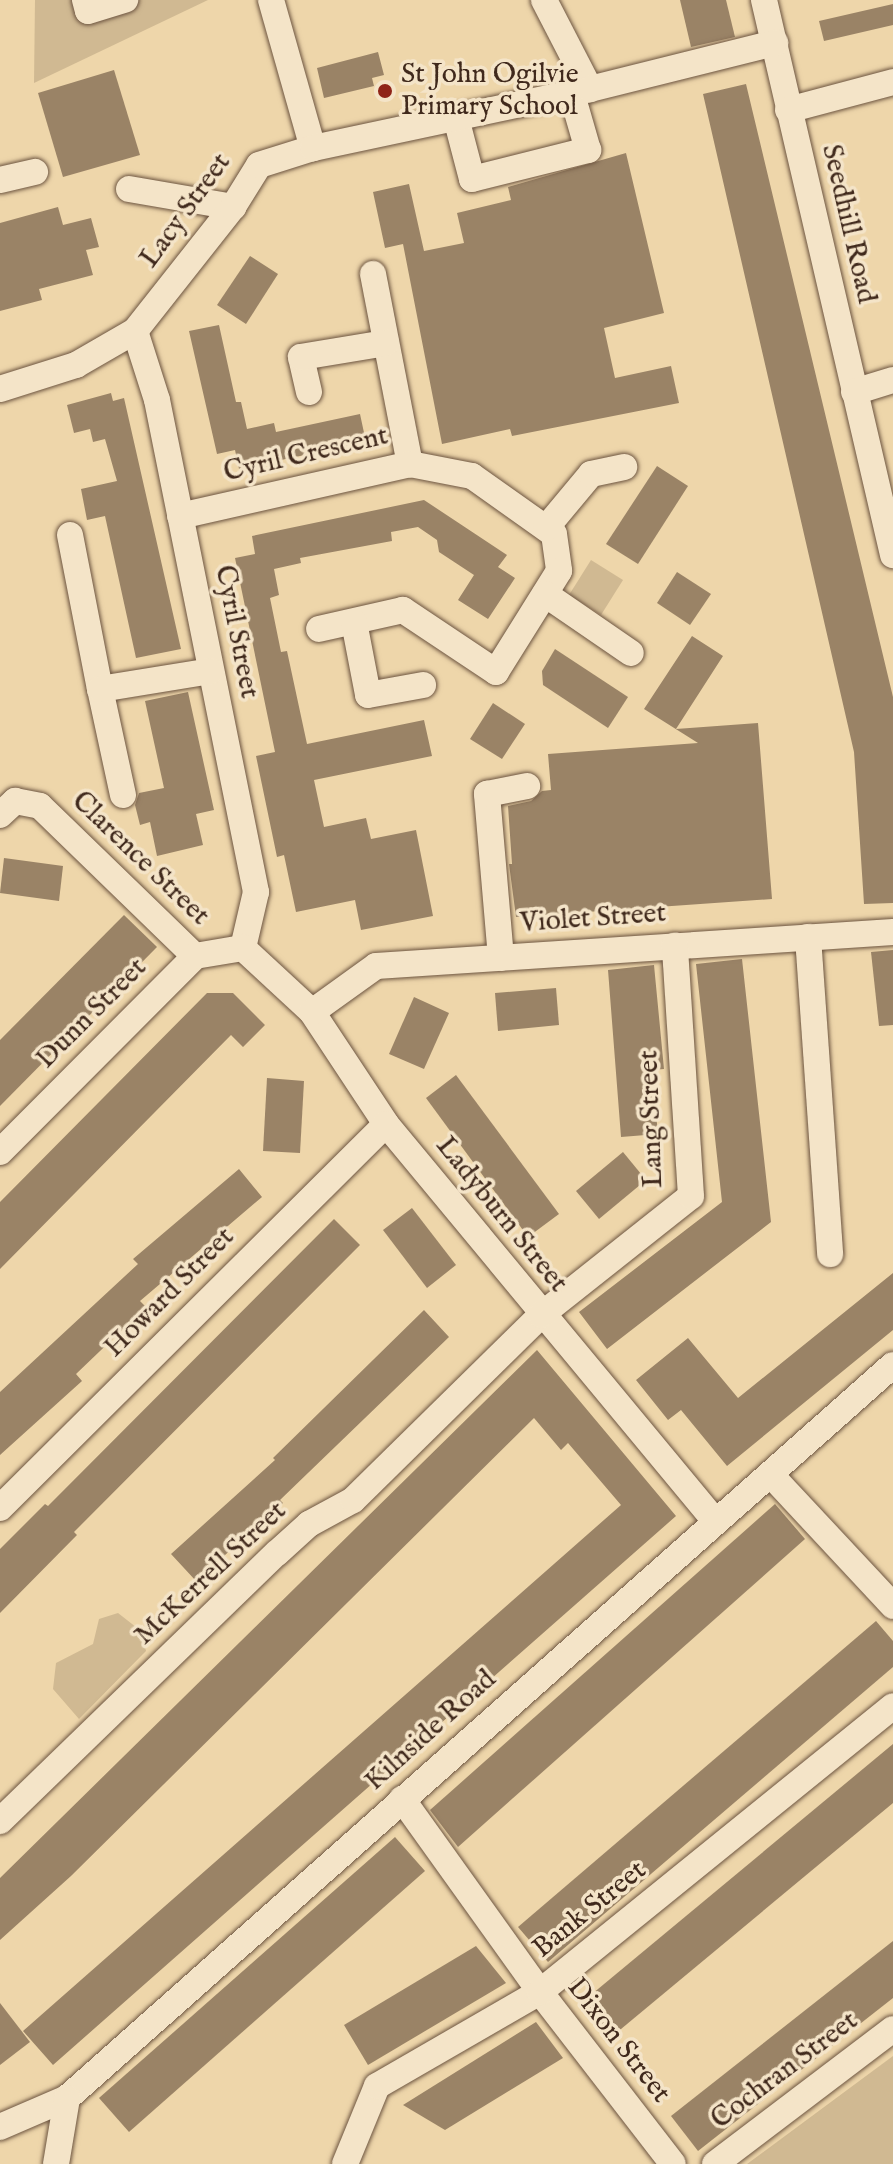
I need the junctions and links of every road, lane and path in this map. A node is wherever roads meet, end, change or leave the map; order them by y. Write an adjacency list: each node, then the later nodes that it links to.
1 (85, 0): 2 (street)
2 (125, 0)
3 (271, 0): 11 (street)
4 (544, 0): 8 (street)
5 (764, 0): 6 (street, Seedhill Road)
6 (775, 43): 8 (street, Lacy Street); 9 (street, Seedhill Road)
7 (893, 82): 9 (street)
8 (580, 90): 10 (street, Lacy Street); 10 (street)
9 (788, 110): 22 (street, Seedhill Road)
10 (456, 118): 11 (street, Lacy Street)
11 (313, 148): 15 (street, Lacy Street)
12 (35, 172): 13 (street)
13 (0, 180)
14 (129, 189): 15 (street)
15 (233, 207): 17 (street, Lacy Street)
16 (373, 274): 18 (street)
17 (135, 331): 20 (street, Lacy Street); 25 (street, Cyril Street)
18 (386, 343): 21 (street); 23 (street)
19 (893, 380): 22 (street)
20 (0, 389)
21 (309, 392)
22 (854, 392): 28 (street, Seedhill Road)
23 (410, 464): 25 (street, Cyril Crescent); 26 (street, Cyril Crescent)
24 (624, 467): 26 (street)
25 (180, 516): 33 (street, Cyril Street)
26 (546, 528): 29 (street)
27 (70, 535): 35 (street)
28 (893, 555)
29 (545, 594): 30 (street); 32 (street)
30 (354, 622): 31 (street); 34 (street)
31 (319, 629)
32 (631, 653)
33 (211, 671): 35 (street); 42 (street, Cyril Street)
34 (423, 685)
35 (100, 689): 37 (street)
36 (527, 786): 44 (street)
37 (123, 795)
38 (0, 815): 43 (street, Clarence Street)
39 (893, 932): 40 (street, Violet Street)
40 (808, 937): 41 (street, Violet Street); 48 (street)
41 (675, 946): 44 (street, Violet Street); 49 (street, Lang Street)
42 (243, 948): 43 (street); 45 (street, Ladyburn Street)
43 (195, 956): 47 (street, Dunn Street)
44 (501, 958): 45 (street, Violet Street)
45 (312, 1012): 46 (street, Ladyburn Street)
46 (386, 1124): 49 (street, Ladyburn Street); 52 (street, Howard Street)
47 (0, 1152)
48 (830, 1254)
49 (541, 1315): 53 (street, Ladyburn Street); 57 (street, McKerrell Street)
50 (893, 1365): 51 (street, Kilnside Road)
51 (771, 1475): 53 (street, Kilnside Road); 54 (street)
52 (0, 1508)
53 (715, 1521): 56 (street, Kilnside Road)
54 (893, 1606)
55 (893, 1706): 58 (street, Bank Street)
56 (402, 1799): 58 (street, Dixon Street); 60 (street, Kilnside Road)
57 (0, 1821)
58 (540, 1992): 63 (street, Bank Street); 64 (street, Dixon Street)
59 (893, 2029): 65 (street, Cochran Street)
60 (67, 2098): 61 (street, Kilnside Road); 62 (street)
61 (0, 2127)
62 (56, 2164)
63 (345, 2164)
64 (673, 2164)
65 (715, 2164)

